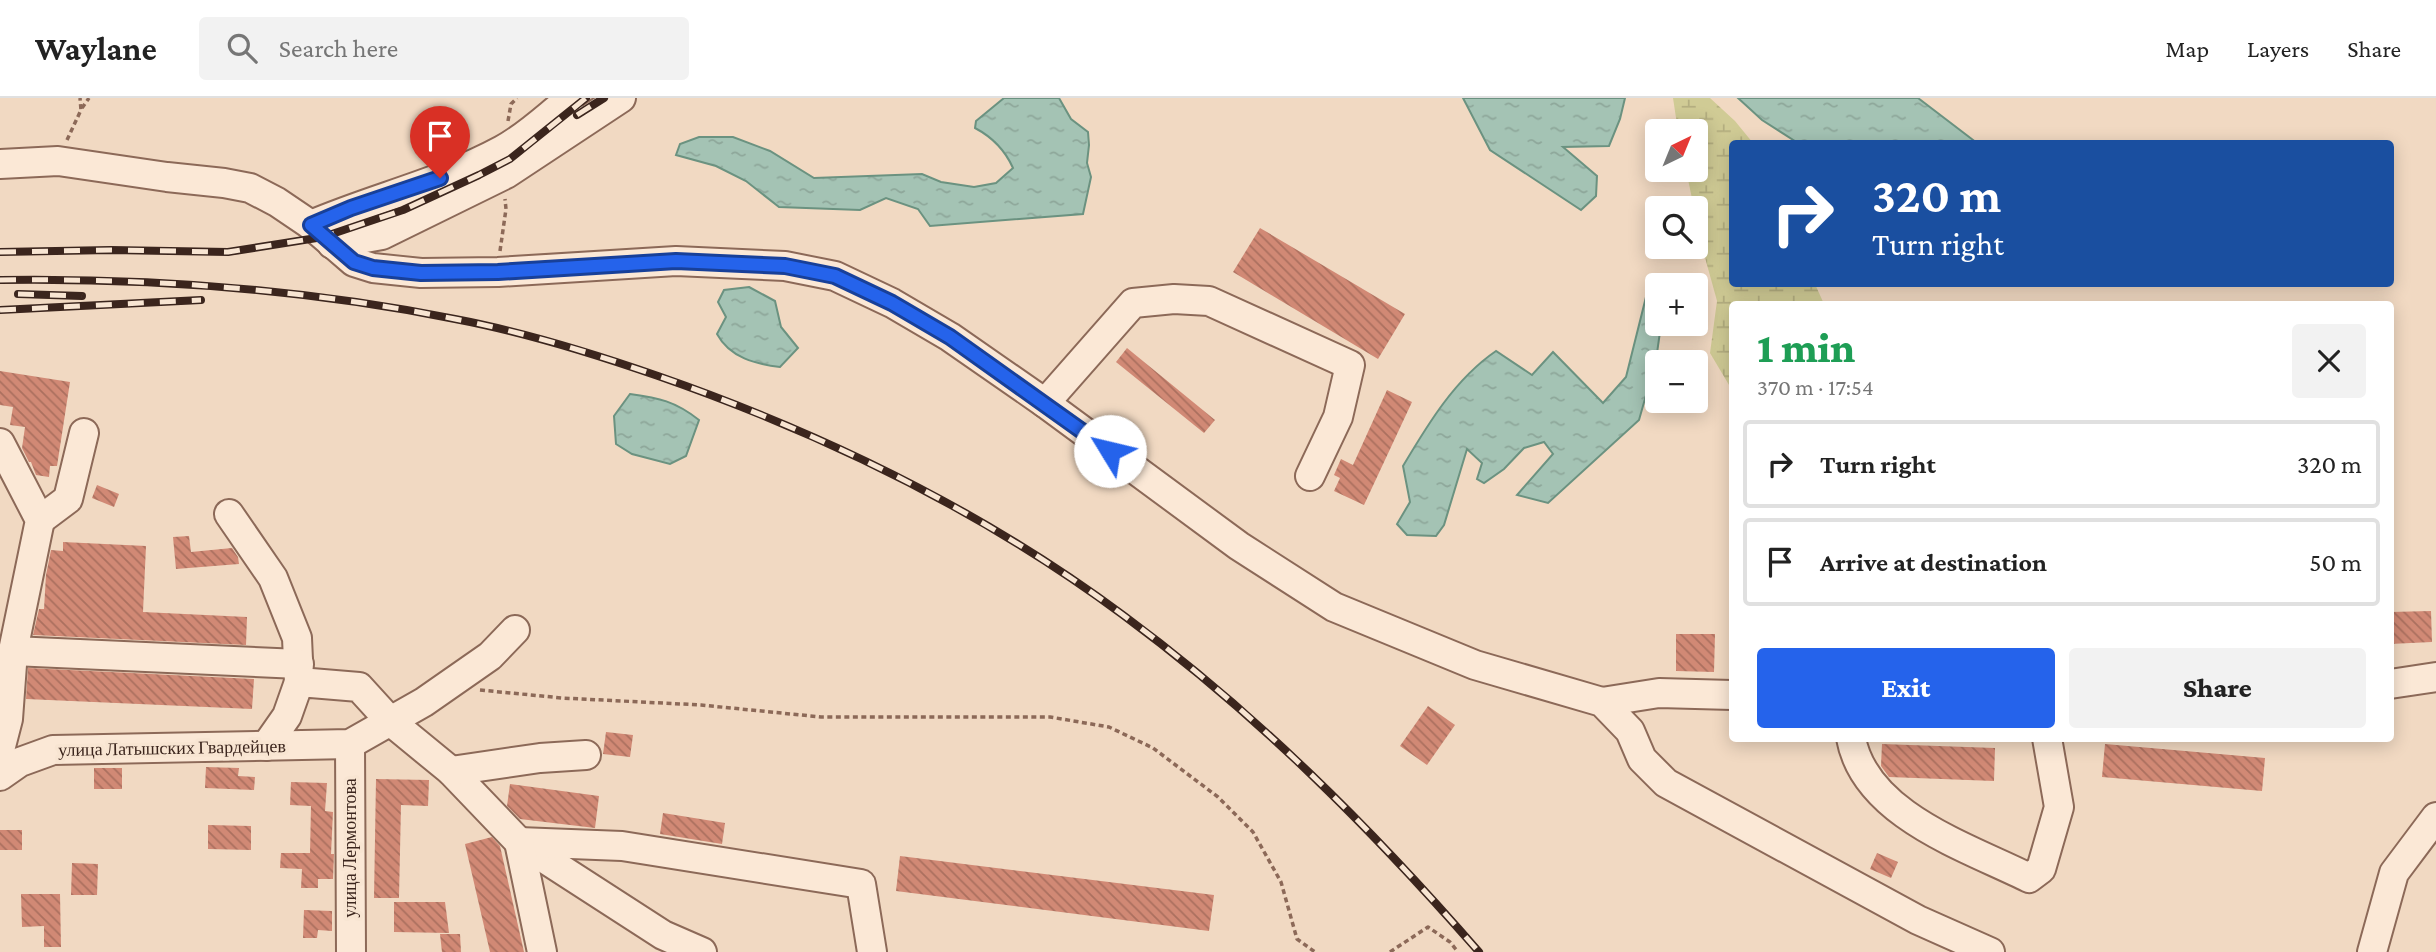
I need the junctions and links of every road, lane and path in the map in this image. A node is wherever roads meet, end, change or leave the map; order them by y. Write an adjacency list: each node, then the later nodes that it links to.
1 (80, 98): 5 (path)
2 (89, 98): 5 (path)
3 (571, 98): 8 (street)
4 (621, 98): 9 (street)
5 (81, 110): 6 (path)
6 (58, 161): 7 (street); 8 (street)
7 (0, 164)
8 (311, 225): 9 (street)
9 (332, 244): 10 (street)
10 (1045, 403): 13 (street); 23 (street)
11 (83, 433): 15 (street)
12 (0, 443): 15 (street)
13 (1310, 476)
14 (229, 514): 18 (street)
15 (40, 520): 17 (street)
16 (515, 631): 24 (street)
17 (13, 651): 18 (street); 29 (street)
18 (299, 673): 24 (street); 28 (street)
19 (2436, 677): 20 (street)
20 (2394, 683)
21 (471, 690): 39 (path)
22 (1729, 695): 23 (street)
23 (1602, 702): 42 (street)
24 (390, 721): 27 (street); 31 (street)
25 (1852, 742): 26 (street)
26 (2049, 742)
27 (350, 744): 28 (street, улица Латышских Гвардейцев); 35 (street, улица Лермонтова)
28 (266, 746): 32 (street, улица Латышских Гвардейцев)
29 (0, 750)
30 (586, 755): 31 (street)
31 (451, 771): 34 (street)
32 (0, 776)
33 (2436, 817): 43 (street)
34 (519, 842): 36 (street); 37 (street); 38 (street)
35 (351, 952)
36 (542, 952)
37 (702, 952)
38 (872, 952)
39 (1315, 952)
40 (1390, 952): 41 (path)
41 (1458, 952)
42 (1990, 952)
43 (2372, 952)

